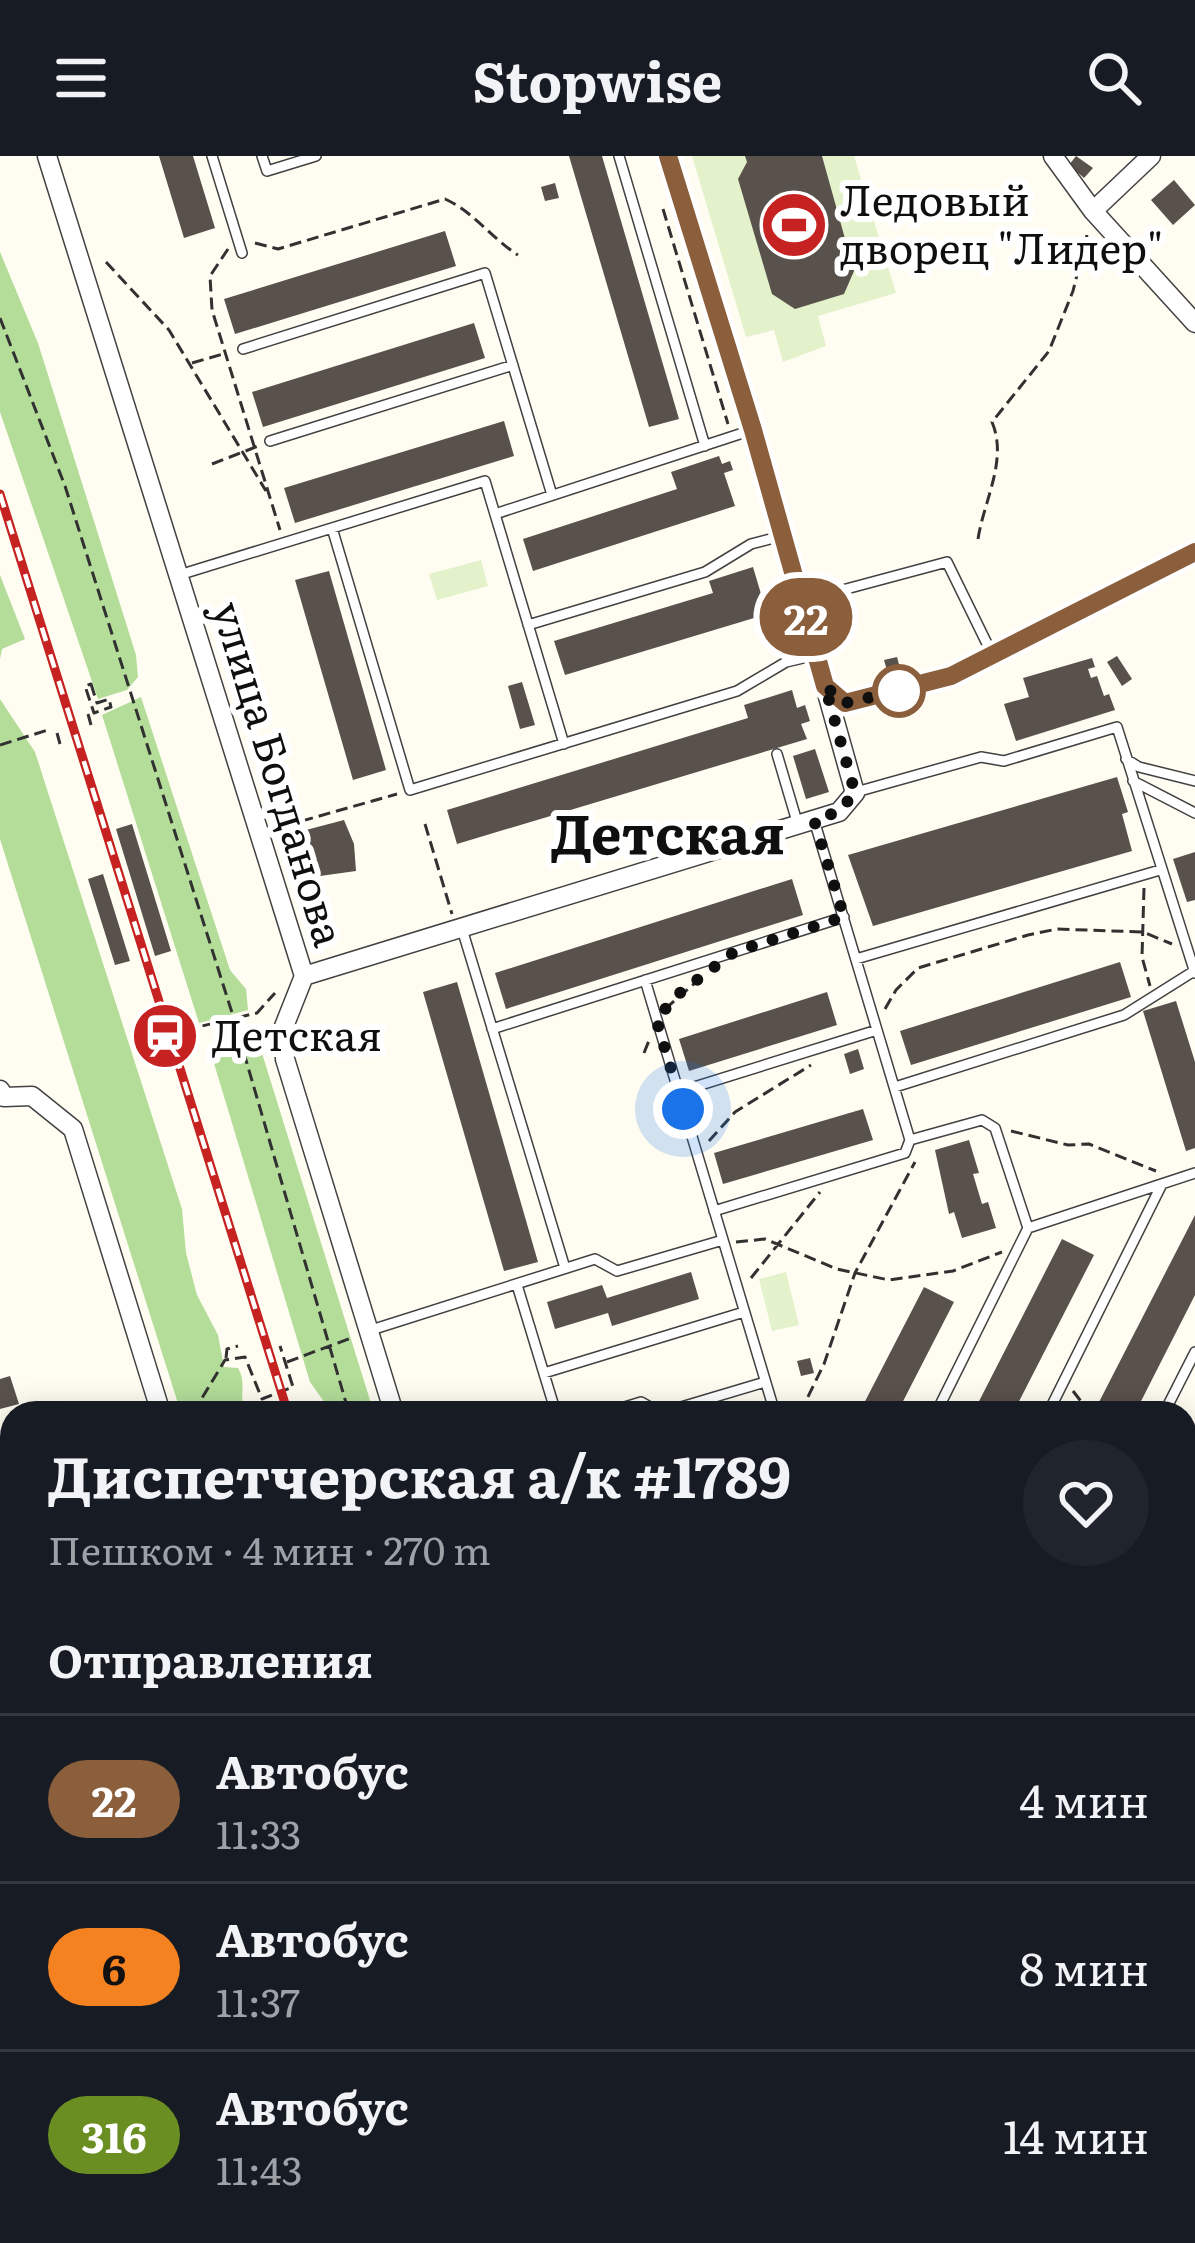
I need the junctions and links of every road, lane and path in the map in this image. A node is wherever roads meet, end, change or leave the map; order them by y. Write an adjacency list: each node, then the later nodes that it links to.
1 (47, 156): 35 (street, улица Богданова)
2 (212, 156): 11 (lane)
3 (262, 156): 4 (lane)
4 (316, 156)
5 (619, 156): 23 (lane)
6 (668, 156): 21 (street)
7 (1053, 156): 10 (street)
8 (1151, 156): 10 (street)
9 (660, 199): 21 (path)
10 (1093, 212): 16 (street); 32 (path)
11 (237, 238): 12 (lane); 13 (path); 18 (path)
12 (242, 253)
13 (518, 255)
14 (106, 262): 19 (path)
15 (0, 318): 69 (path)
16 (1195, 323)
17 (243, 349): 20 (lane)
18 (225, 354): 19 (path); 24 (path)
19 (189, 364): 25 (path)
20 (513, 365): 22 (lane); 27 (lane)
21 (743, 433): 23 (lane); 31 (street)
22 (270, 441): 24 (path)
23 (705, 446): 27 (lane)
24 (254, 448): 25 (path); 28 (path)
25 (242, 452): 26 (path); 28 (path)
26 (212, 464)
27 (552, 495): 29 (lane)
28 (270, 499): 33 (path)
29 (495, 514): 30 (lane); 37 (lane)
30 (332, 528): 33 (lane); 50 (lane)
31 (783, 536): 36 (street); 37 (lane)
32 (978, 538)
33 (284, 543): 35 (lane)
34 (1195, 552): 39 (street)
35 (178, 575): 64 (street, улица Богданова)
36 (798, 587): 38 (street); 39 (lane)
37 (528, 626): 44 (lane)
38 (816, 655): 40 (street); 44 (lane)
39 (993, 656): 40 (street)
40 (825, 686): 51 (street)
41 (91, 714): 41 (path); 42 (path)
42 (91, 725)
43 (60, 744): 45 (path)
44 (564, 744): 50 (lane)
45 (0, 745)
46 (777, 754): 53 (lane)
47 (1126, 759): 48 (lane); 49 (lane); 51 (lane)
48 (1133, 781): 52 (lane); 56 (lane)
49 (1195, 782)
50 (410, 790): 55 (path)
51 (855, 793): 53 (street)
52 (1195, 813)
53 (806, 823): 58 (lane); 59 (street)
54 (425, 824): 59 (path)
55 (284, 826)
56 (1160, 870): 57 (lane); 63 (lane)
57 (1145, 874): 60 (path); 62 (lane)
58 (844, 917): 61 (lane); 62 (lane)
59 (459, 928): 64 (street); 71 (lane)
60 (1142, 932): 63 (path); 67 (path); 68 (path)
61 (734, 952): 65 (lane); 70 (path)
62 (856, 958): 73 (lane)
63 (1192, 962): 67 (lane)
64 (304, 976): 96 (street, улица Богданова)
65 (645, 980): 70 (lane); 71 (lane)
66 (275, 993): 69 (path)
67 (1154, 996): 76 (lane)
68 (881, 1016)
69 (234, 1019): 72 (path); 99 (path)
70 (656, 1019): 75 (path); 77 (lane)
71 (492, 1028): 91 (lane)
72 (185, 1030)
73 (877, 1030): 74 (lane); 76 (lane)
74 (829, 1045): 77 (lane); 81 (path)
75 (644, 1053)
76 (895, 1087): 80 (lane)
77 (678, 1092): 81 (lane)
78 (1, 1095): 106 (street)
79 (995, 1128): 80 (lane); 85 (path); 87 (lane)
80 (910, 1140): 84 (lane)
81 (698, 1158): 86 (lane)
82 (916, 1161): 92 (path)
83 (1195, 1173): 85 (lane)
84 (835, 1174): 86 (lane); 90 (path)
85 (1168, 1182): 87 (lane); 104 (lane)
86 (714, 1211): 88 (lane)
87 (1028, 1228): 89 (lane)
88 (723, 1240): 90 (path); 91 (lane); 94 (lane)
89 (1021, 1241): 92 (path); 114 (lane)
90 (777, 1246): 92 (path); 94 (path)
91 (565, 1268): 93 (lane)
92 (855, 1273): 113 (path)
93 (518, 1286): 96 (lane); 103 (lane)
94 (739, 1293): 95 (lane)
95 (744, 1312): 103 (lane); 105 (lane)
96 (366, 1332): 99 (path); 109 (street, улица Богданова)
97 (238, 1346): 101 (path)
98 (280, 1346): 102 (path)
99 (329, 1347): 102 (path); 108 (path)
100 (1195, 1352): 117 (lane)
101 (225, 1360): 102 (path); 107 (path)
102 (285, 1362)
103 (544, 1373): 110 (lane)
104 (1064, 1380): 115 (lane); 116 (path)
105 (766, 1382): 111 (lane); 112 (lane)
106 (157, 1401)
107 (200, 1401)
108 (346, 1401)
109 (390, 1401)
110 (552, 1401)
111 (702, 1401)
112 (772, 1401)
113 (806, 1401)
114 (942, 1401)
115 (1054, 1401)
116 (1081, 1401)
117 (1170, 1401)

